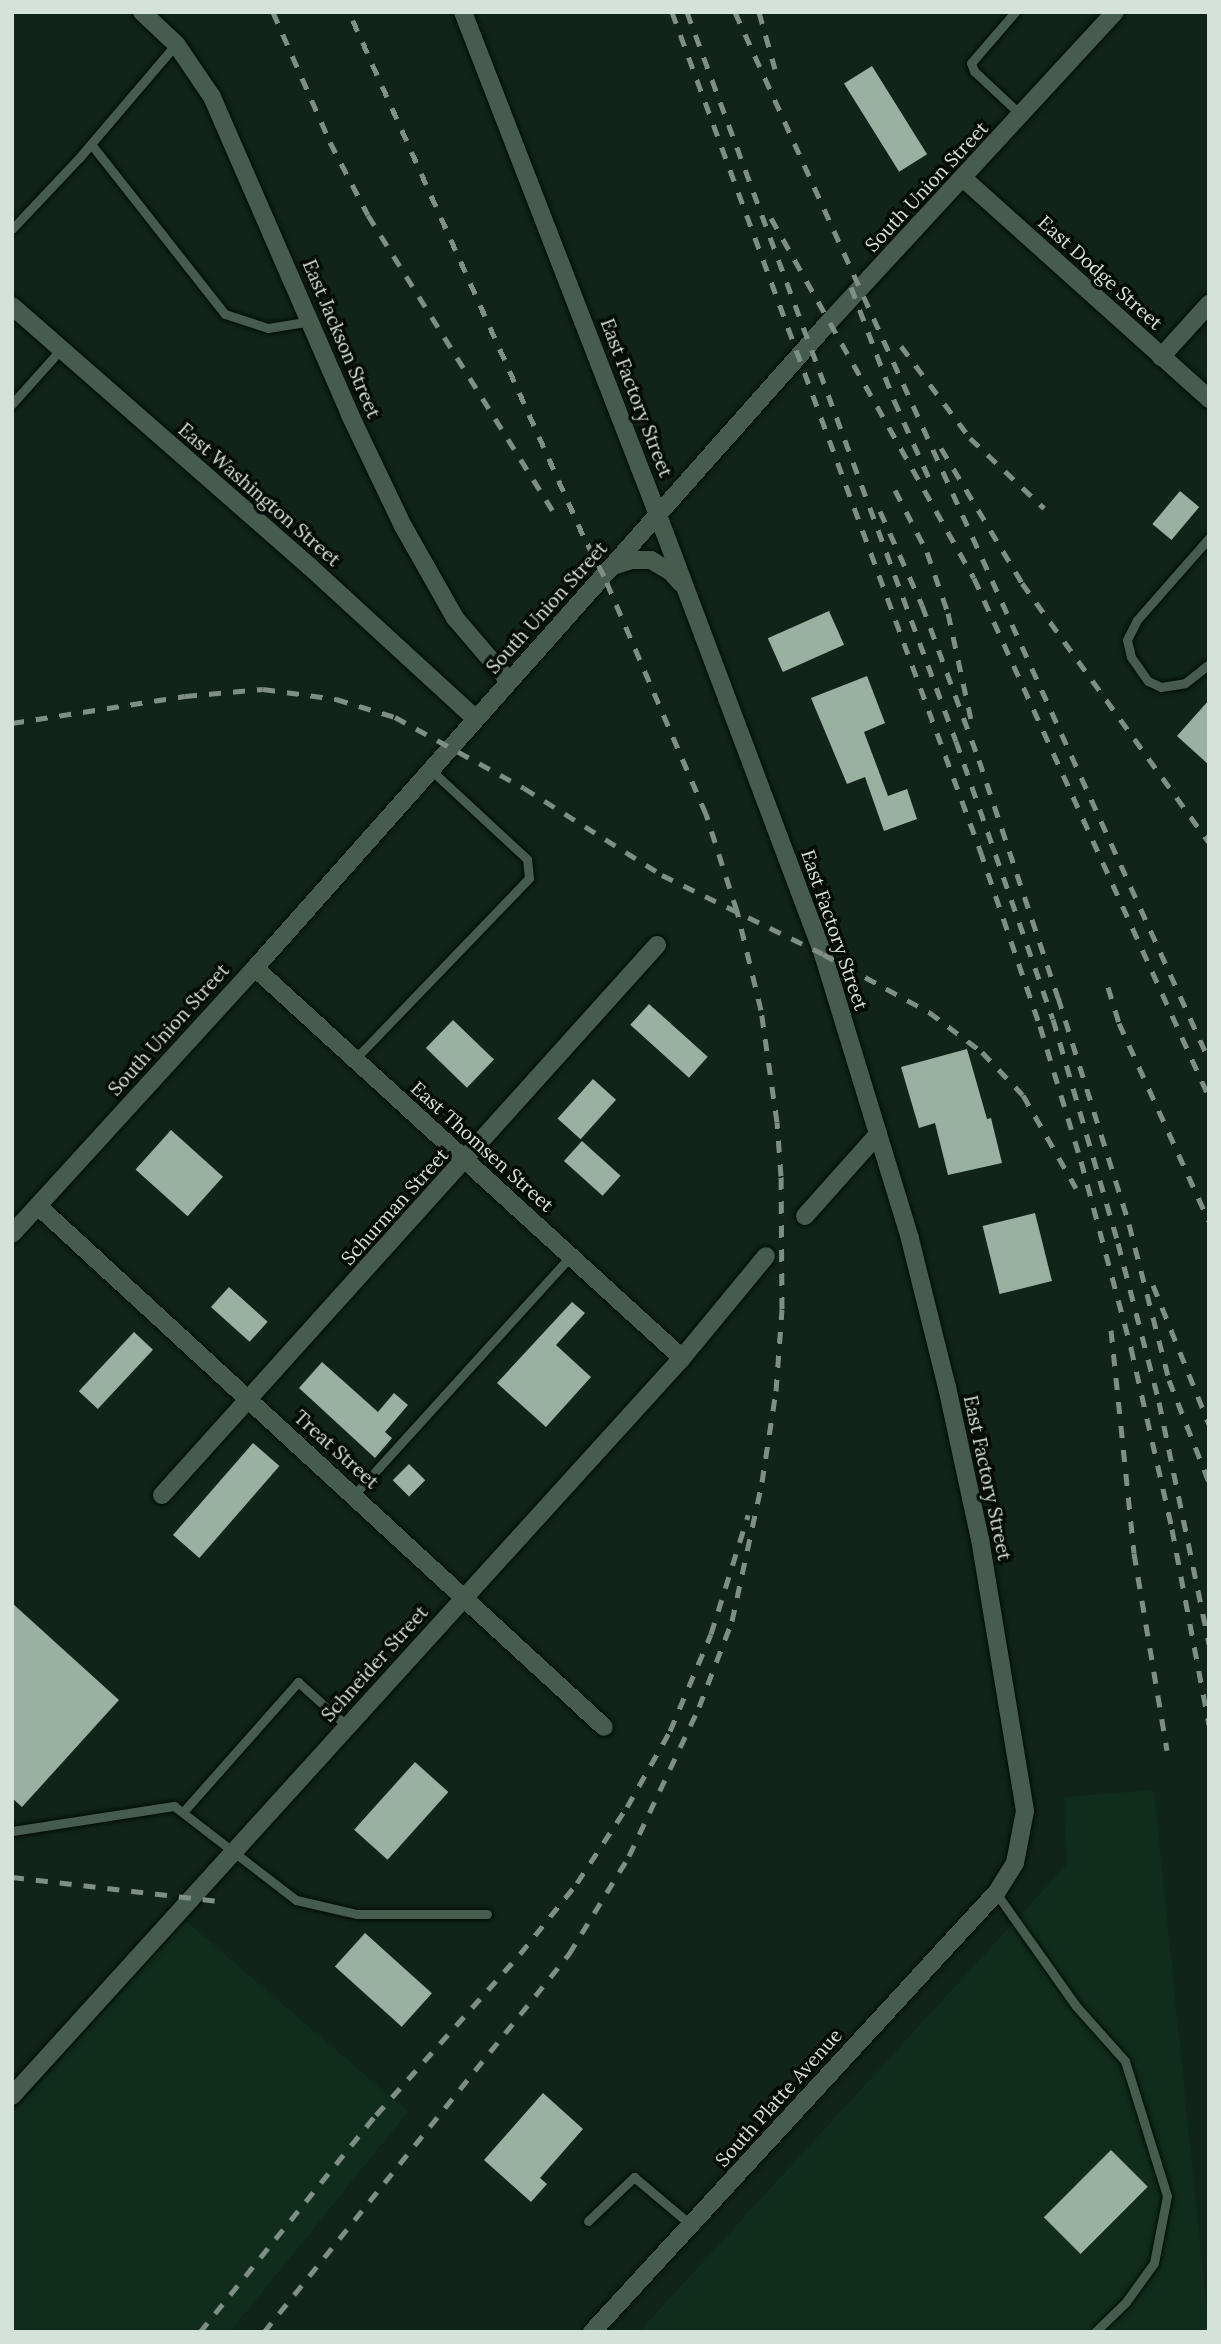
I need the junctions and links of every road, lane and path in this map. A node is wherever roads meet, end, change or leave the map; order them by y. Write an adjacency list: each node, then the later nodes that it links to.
1 (142, 12): 5 (street, East Jackson Street)
2 (463, 12): 17 (street, East Factory Street)
3 (1015, 12): 6 (lane)
4 (1112, 13): 6 (street, South Union Street)
5 (176, 44): 7 (lane); 12 (street, East Jackson Street)
6 (1021, 115): 8 (street, South Union Street)
7 (91, 144): 9 (lane); 12 (lane)
8 (963, 178): 14 (street, East Dodge Street); 17 (street, South Union Street)
9 (12, 229)
10 (1209, 304): 14 (street)
11 (12, 306): 13 (street, East Washington Street)
12 (311, 321): 22 (street, East Jackson Street)
13 (61, 349): 16 (lane); 23 (street, East Washington Street)
14 (1161, 357): 15 (street, East Dodge Street)
15 (1209, 399)
16 (12, 404)
17 (659, 515): 19 (street, South Union Street); 20 (street, East Factory Street)
18 (1209, 538): 21 (lane)
19 (613, 566): 20 (street); 22 (street, South Union Street)
20 (686, 589): 28 (street, East Factory Street)
21 (1209, 664)
22 (509, 681): 23 (street, South Union Street)
23 (476, 719): 24 (street, South Union Street)
24 (431, 770): 26 (street, South Union Street); 27 (lane)
25 (657, 945): 29 (street, Schurman Street)
26 (255, 968): 27 (street, East Thomsen Street); 30 (street, South Union Street)
27 (355, 1059): 29 (street, East Thomsen Street)
28 (878, 1134): 31 (street); 45 (street, East Factory Street)
29 (466, 1160): 33 (street, East Thomsen Street); 36 (street, Schurman Street)
30 (38, 1206): 32 (street, South Union Street); 36 (street, Treat Street)
31 (804, 1216)
32 (12, 1234)
33 (571, 1256): 35 (street, East Thomsen Street); 38 (lane)
34 (766, 1256): 35 (street, Schneider Street)
35 (682, 1358): 39 (street, Schneider Street)
36 (250, 1399): 37 (street, Schurman Street); 38 (street, Treat Street)
37 (162, 1495)
38 (354, 1495): 39 (street, Treat Street)
39 (465, 1596): 40 (street, Schneider Street); 41 (street, Treat Street)
40 (347, 1726): 42 (lane); 44 (street, Schneider Street)
41 (604, 1727)
42 (183, 1812): 43 (lane); 44 (lane)
43 (12, 1831)
44 (234, 1850): 46 (lane); 47 (street, Schneider Street)
45 (996, 1893): 49 (street, South Platte Avenue); 51 (lane)
46 (487, 1914)
47 (12, 2096)
48 (587, 2221): 49 (lane)
49 (691, 2225): 50 (street, South Platte Avenue)
50 (592, 2332)
51 (1095, 2332)

